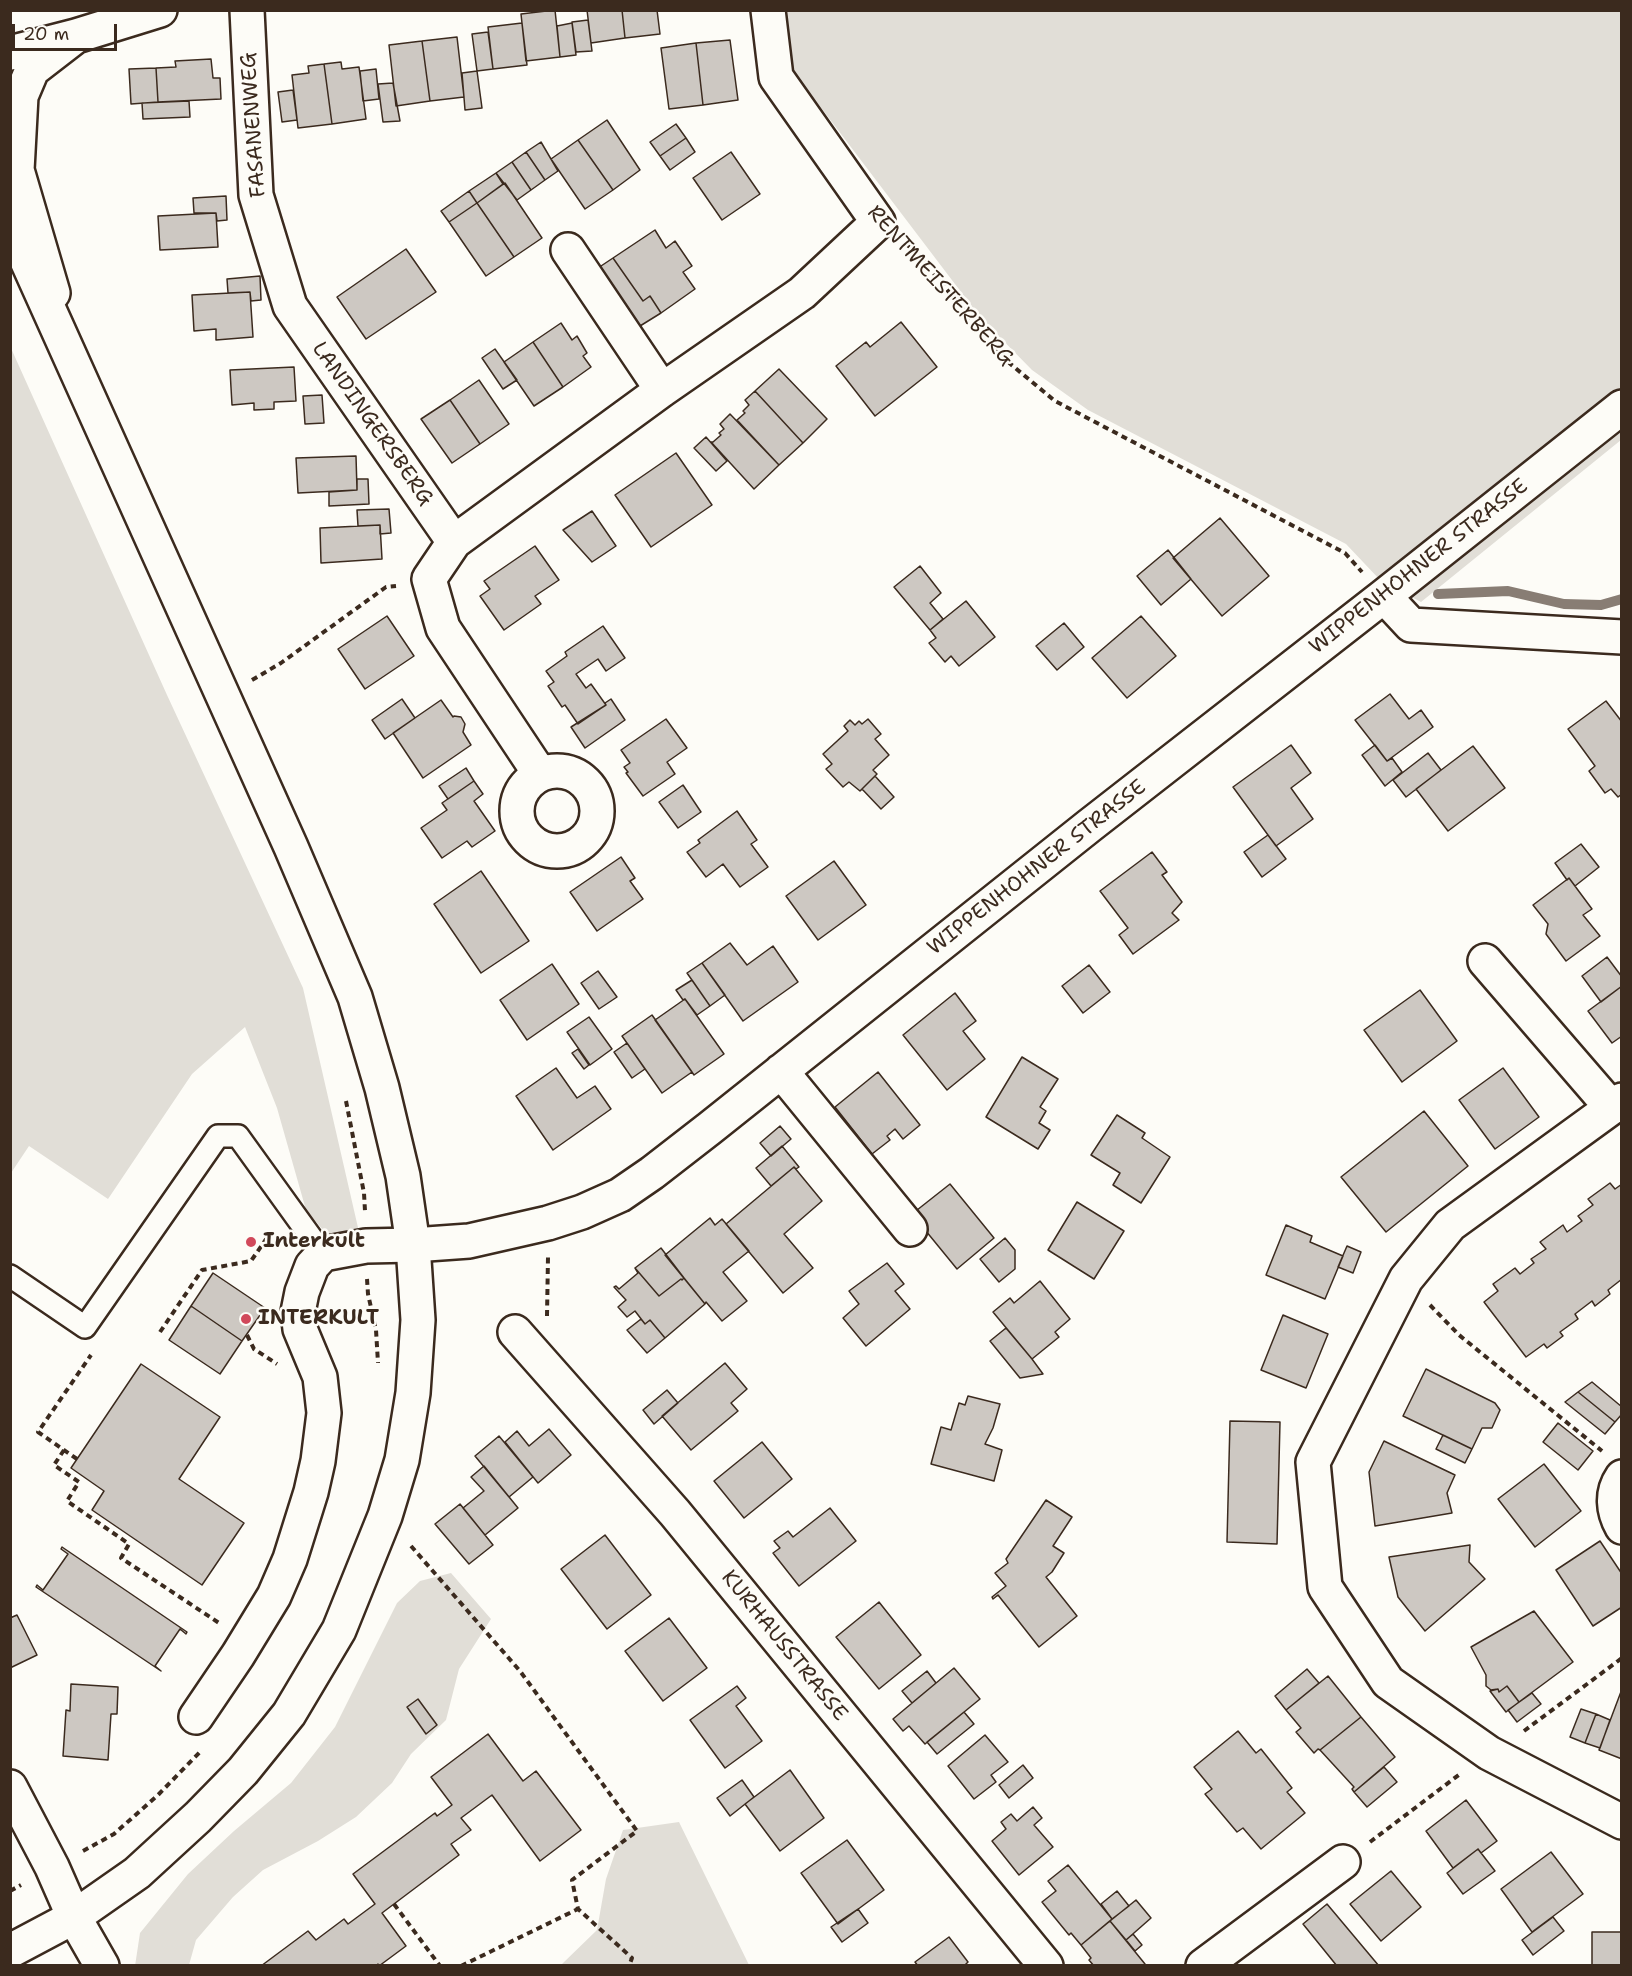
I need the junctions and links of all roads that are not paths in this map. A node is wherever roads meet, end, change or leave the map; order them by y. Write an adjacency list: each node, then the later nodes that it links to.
1 (160, 10): 4 (street)
2 (246, 10): 8 (street, FASANENWEG)
3 (768, 10): 10 (street, RENTMEISTERBERG)
4 (76, 36): 5 (street); 9 (street)
5 (10, 53)
6 (10, 223): 9 (street)
7 (568, 250): 10 (street)
8 (290, 306): 12 (street, LANDINGERSBERG)
9 (74, 367): 20 (street)
10 (662, 390): 12 (street)
11 (1622, 406): 13 (street, WIPPENHOHNER STRASSE)
12 (454, 542): 15 (street)
13 (1384, 596): 14 (street); 17 (street, WIPPENHOHNER STRASSE)
14 (1622, 637)
15 (540, 774)
16 (1485, 961): 18 (street)
17 (781, 1071): 19 (street); 20 (street, WIPPENHOHNER STRASSE)
18 (1616, 1104): 28 (street)
19 (910, 1229)
20 (413, 1245): 21 (street, WIPPENHOHNER STRASSE); 30 (street)
21 (323, 1254): 22 (lane); 26 (street)
22 (10, 1275)
23 (515, 1332): 33 (street, KURHAUSSTRASSE)
24 (1612, 1464): 25 (street)
25 (1622, 1527)
26 (196, 1717)
27 (10, 1787): 30 (street)
28 (1622, 1822)
29 (1343, 1862): 34 (street)
30 (74, 1917): 31 (street); 32 (street)
31 (10, 1951)
32 (102, 1965)
33 (1046, 1965)
34 (1203, 1965)

